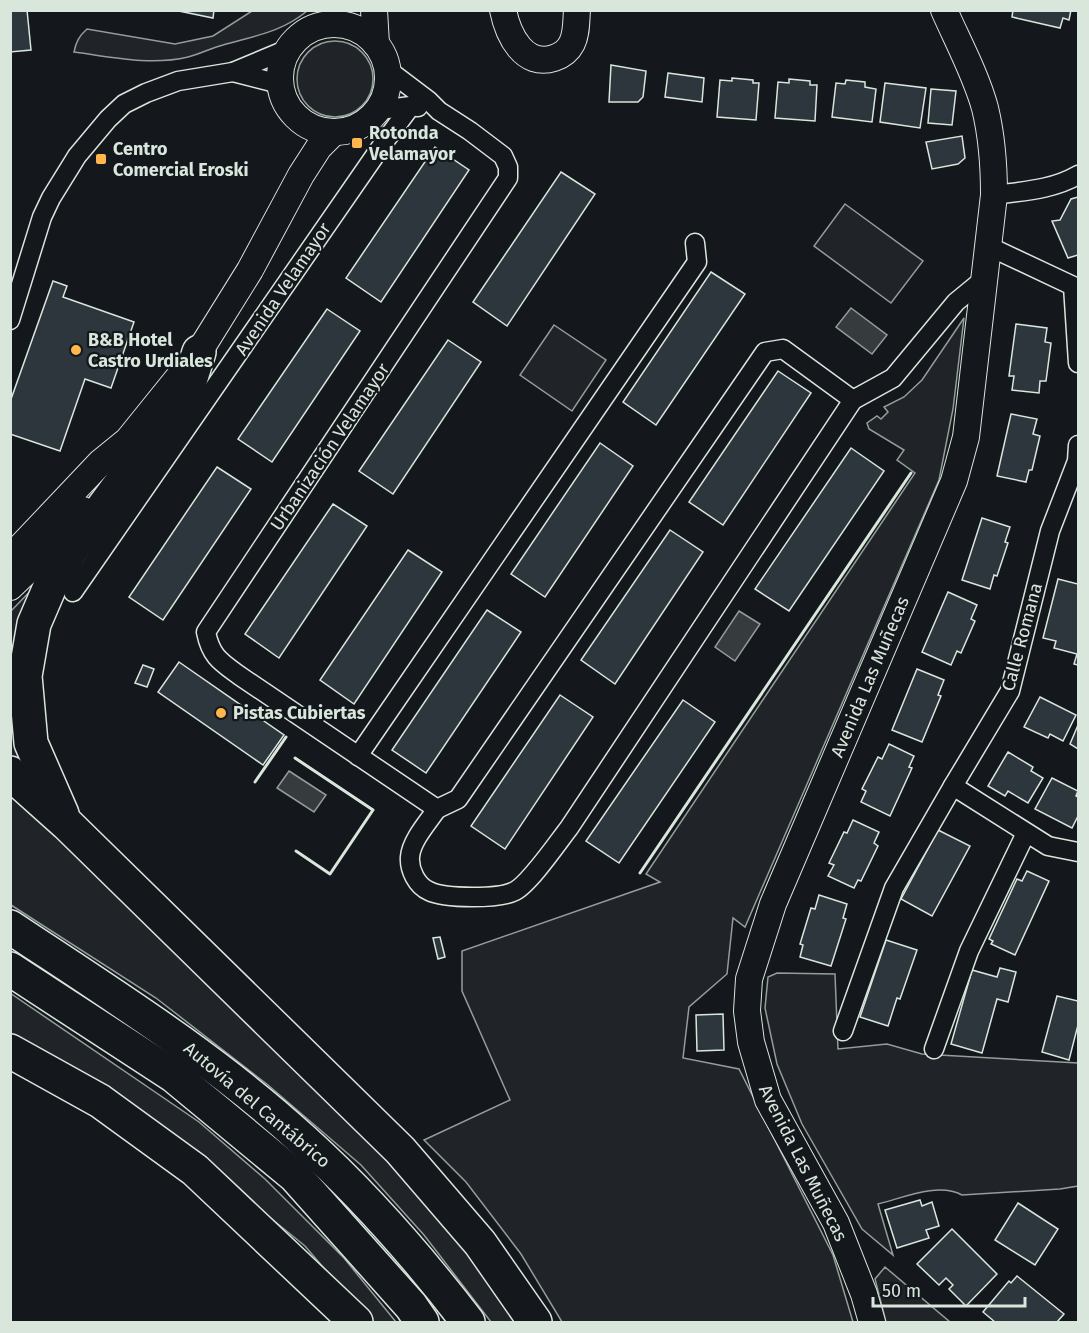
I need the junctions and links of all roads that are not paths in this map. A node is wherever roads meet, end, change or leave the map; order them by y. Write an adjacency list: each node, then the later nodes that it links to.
1 (374, 10): 6 (street)
2 (503, 10): 3 (street)
3 (577, 10)
4 (944, 10): 18 (street, Avenida Las Muñecas)
5 (333, 17): 6 (street); 7 (street)
6 (376, 44): 8 (street)
7 (288, 49): 9 (street); 10 (street)
8 (388, 70): 12 (street); 13 (street, Urbanización Velamayor)
9 (233, 72): 10 (street); 22 (street)
10 (280, 84): 14 (street)
11 (411, 106): 12 (street, Urbanización Velamayor); 13 (street, Urbanización Velamayor); 30 (street, Avenida Velamayor)
12 (379, 110): 15 (street)
13 (439, 111): 31 (street, Urbanización Velamayor)
14 (300, 121): 15 (street); 16 (street, Avenida Velamayor)
15 (333, 133): 16 (street, Avenida Velamayor)
16 (301, 175): 23 (street, Avenida Velamayor)
17 (1078, 175): 18 (street)
18 (994, 195): 20 (street, Avenida Las Muñecas)
19 (695, 243): 31 (street)
20 (988, 246): 21 (street, Avenida Las Muñecas); 24 (street)
21 (984, 279): 25 (street); 47 (street, Avenida Las Muñecas)
22 (10, 320)
23 (199, 352): 26 (street, Avenida Velamayor); 35 (highway)
24 (1078, 363)
25 (853, 400): 34 (street); 34 (street)
26 (128, 440): 28 (street, Avenida Velamayor); 29 (street, Avenida Velamayor)
27 (1078, 445): 33 (street, Calle Romana)
28 (10, 558)
29 (10, 587)
30 (73, 592)
31 (358, 756): 34 (street, Urbanización Velamayor)
32 (10, 773): 35 (highway)
33 (952, 786): 36 (street); 40 (street, Calle Romana)
34 (436, 809)
35 (67, 824): 46 (highway)
36 (1026, 833): 37 (street); 41 (street)
37 (1078, 852)
38 (10, 927): 45 (highway, Autovía del Cantábrico)
39 (10, 969): 44 (highway, Autovía del Cantábrico)
40 (843, 1031)
41 (934, 1049)
42 (10, 1051): 43 (highway)
43 (356, 1323)
44 (422, 1323)
45 (468, 1323)
46 (535, 1323)
47 (872, 1323)

